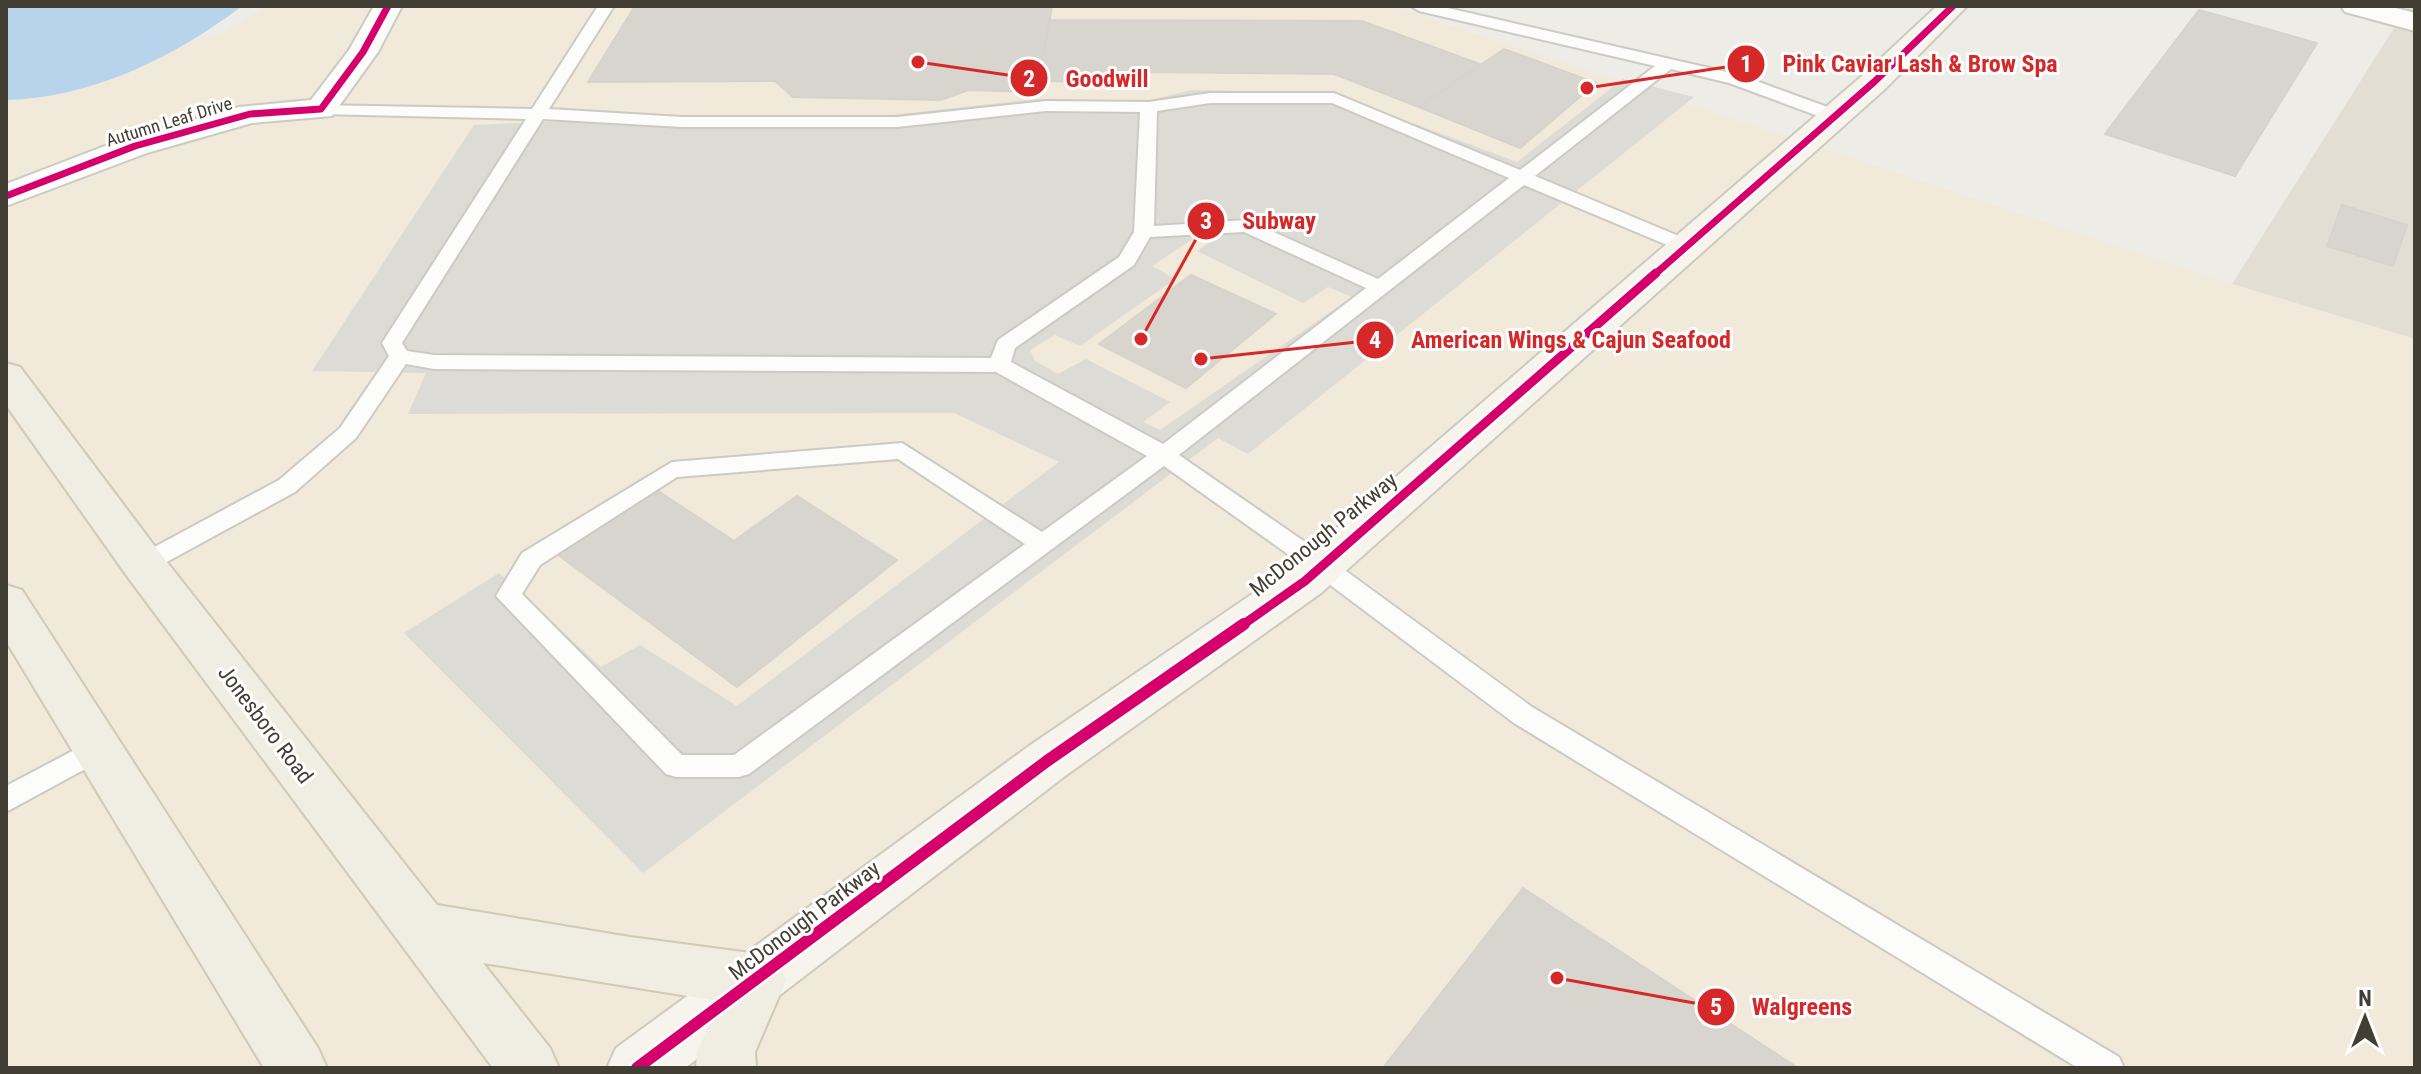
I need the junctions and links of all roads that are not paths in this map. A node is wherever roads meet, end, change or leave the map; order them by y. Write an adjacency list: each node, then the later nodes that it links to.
1 (388, 6): 9 (street)
2 (606, 6): 10 (lane)
3 (1419, 6): 7 (lane)
4 (1953, 6): 11 (street, McDonough Parkway)
5 (2355, 6): 6 (street)
6 (2415, 22)
7 (1668, 64): 11 (lane); 12 (lane)
8 (1149, 107): 10 (lane); 12 (lane); 14 (lane)
9 (321, 109): 10 (lane); 13 (street, Autumn Leaf Drive)
10 (538, 113): 17 (lane)
11 (1835, 116): 15 (street, McDonough Parkway)
12 (1521, 177): 15 (lane); 16 (lane)
13 (6, 196)
14 (1144, 232): 16 (lane); 18 (lane)
15 (1686, 246): 23 (street, McDonough Parkway)
16 (1380, 287): 20 (lane)
17 (400, 356): 18 (lane); 22 (lane)
18 (1000, 365): 20 (lane)
19 (6, 376): 22 (main road, Jonesboro Road)
20 (1164, 455): 21 (lane); 23 (lane)
21 (1042, 544): 21 (lane)
22 (143, 564): 27 (main road, Jonesboro Road)
23 (1322, 566): 28 (street, McDonough Parkway); 30 (lane)
24 (6, 602): 25 (main road)
25 (99, 748): 26 (lane); 29 (main road)
26 (6, 800)
27 (421, 927): 28 (main road); 33 (main road, Jonesboro Road)
28 (758, 980): 34 (street, McDonough Parkway); 35 (main road)
29 (255, 999): 31 (main road); 32 (main road)
30 (2093, 1064)
31 (259, 1068)
32 (297, 1068)
33 (529, 1068)
34 (637, 1068)
35 (726, 1068)

